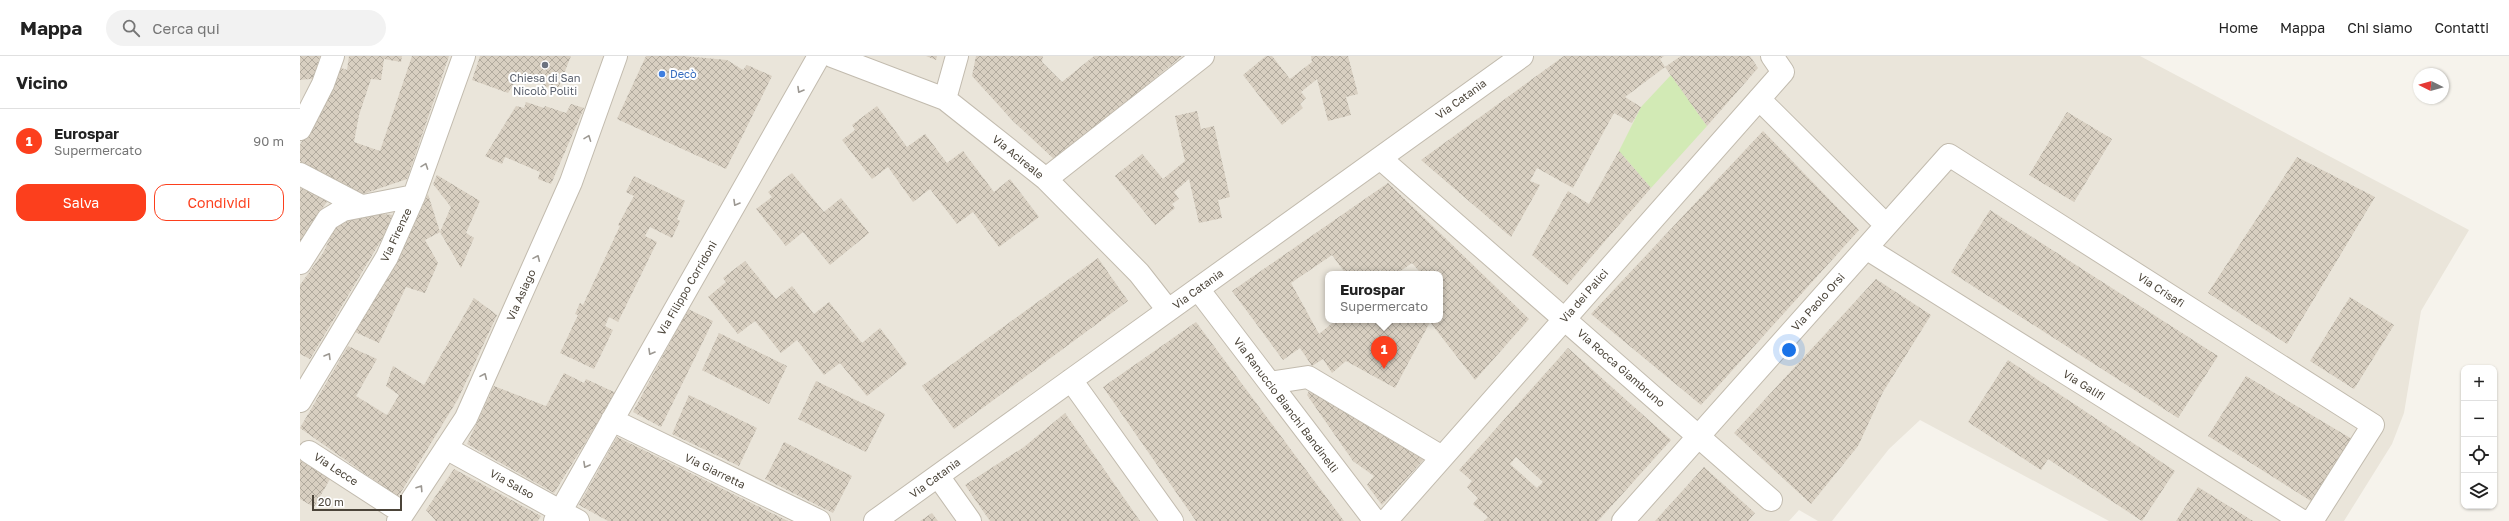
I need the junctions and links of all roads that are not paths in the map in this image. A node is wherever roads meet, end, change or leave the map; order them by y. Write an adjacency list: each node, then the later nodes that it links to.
1 (333, 56): 10 (street)
2 (464, 56): 18 (street, Via Firenze, one-way to 2)
3 (616, 56): 32 (street, Via Asiago, one-way to 3)
4 (819, 56): 30 (street, Via Filippo Corridoni, one-way to 30)
5 (957, 56): 11 (street)
6 (1203, 56): 17 (street)
7 (1522, 56): 15 (street, Via Catania)
8 (840, 57): 11 (street, Via Acireale)
9 (1777, 64): 12 (street, Via dei Palici)
10 (310, 92): 13 (street)
11 (945, 99): 17 (street, Via Acireale)
12 (1759, 99): 20 (street); 25 (street, Via dei Palici)
13 (300, 129)
14 (1949, 155): 20 (street, Via Paolo Orsi); 47 (street, Via Crisafi)
15 (1380, 158): 23 (street, Via Catania); 25 (street, Via Rocca Giambruno)
16 (300, 174): 19 (street)
17 (1046, 179): 24 (street, Via Acireale)
18 (414, 196): 19 (street); 26 (street, Via Firenze, one-way to 18)
19 (361, 206): 22 (street)
20 (1886, 226): 21 (street, Via Paolo Orsi)
21 (1866, 248): 31 (street, Via Paolo Orsi); 46 (street, Via Galifi)
22 (300, 263)
23 (1198, 289): 24 (street, Via Catania); 28 (street, Via Ranuccio Bianchi Bandinelli)
24 (1168, 310): 27 (street, Via Catania)
25 (1564, 319): 31 (street, Via Rocca Giambruno); 34 (street, Via dei Palici)
26 (307, 373): 29 (street, Via Firenze)
27 (1071, 380): 35 (street, Via Catania); 42 (street)
28 (1270, 383): 34 (street); 43 (street, Via Ranuccio Bianchi Bandinelli)
29 (300, 400)
30 (612, 420): 38 (street, Via Filippo Corridoni, one-way to 38); 39 (street, Via Giarretta)
31 (1698, 436): 36 (street, Via Rocca Giambruno); 45 (street, Via Paolo Orsi)
32 (446, 448): 37 (street, Via Asiago, one-way to 32); 38 (street, Via Salso)
33 (309, 452): 37 (street, Via Lecce)
34 (1442, 457): 44 (street, Via dei Palici)
35 (938, 476): 40 (street, Via Catania); 41 (street)
36 (1771, 500)
37 (401, 517)
38 (564, 518)
39 (819, 521)
40 (875, 521)
41 (970, 521)
42 (1172, 521)
43 (1375, 521)
44 (1386, 521)
45 (1623, 521)
46 (2302, 521)
47 (2312, 521)

